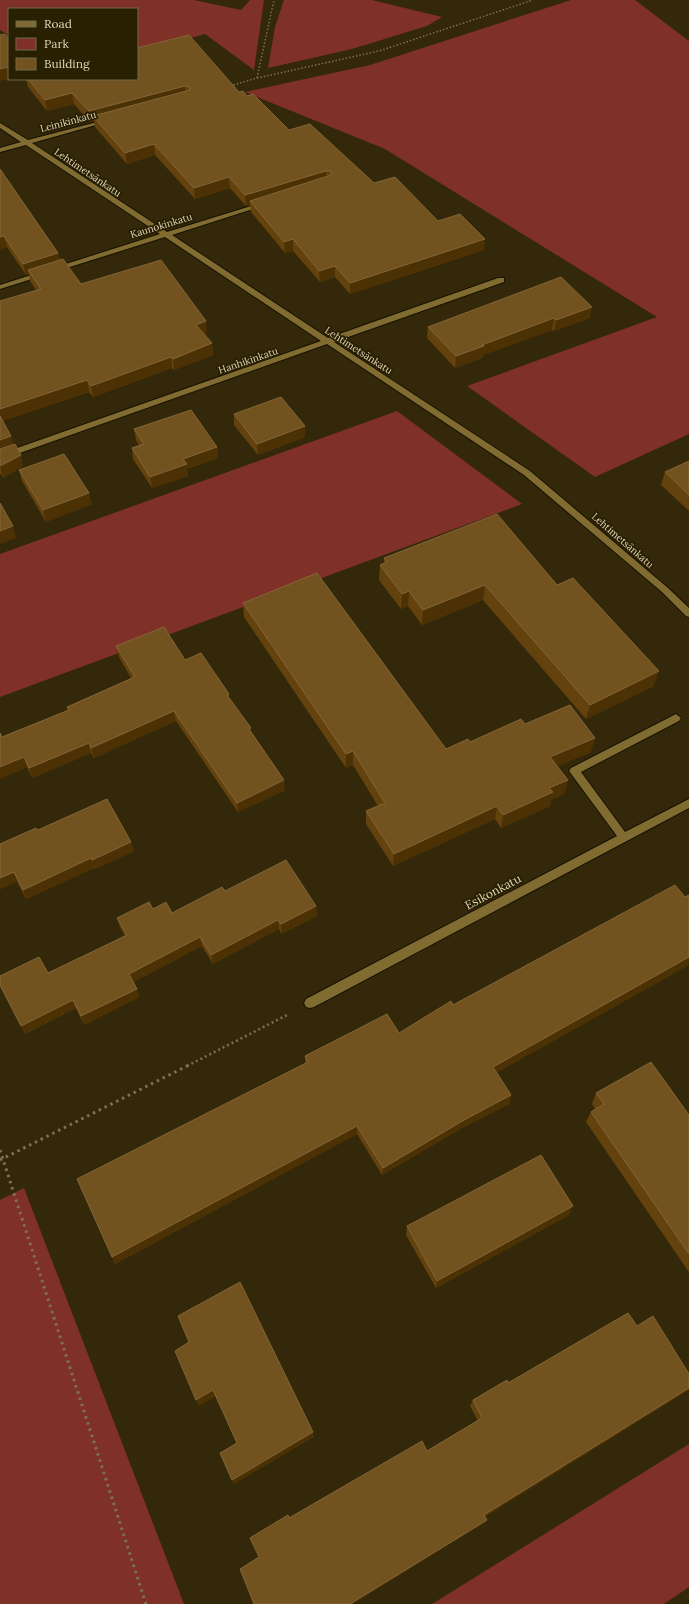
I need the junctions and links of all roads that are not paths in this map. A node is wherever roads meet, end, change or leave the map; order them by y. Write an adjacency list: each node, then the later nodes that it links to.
1 (114, 120): 3 (street, Leinikinkatu)
2 (0, 126): 3 (street, Lehtimetsänkatu)
3 (26, 143): 4 (street, Leinikinkatu); 6 (street, Lehtimetsänkatu)
4 (0, 150)
5 (270, 202): 6 (street, Kaunokinkatu)
6 (163, 235): 8 (street, Kaunokinkatu); 9 (street, Lehtimetsänkatu)
7 (501, 280): 9 (street, Hanhikinkatu)
8 (0, 287)
9 (328, 342): 10 (street, Hanhikinkatu); 11 (street, Lehtimetsänkatu)
10 (0, 457)
11 (689, 614)
12 (676, 718): 14 (street)
13 (689, 803): 14 (street, Esikonkatu)
14 (624, 838): 15 (street, Esikonkatu)
15 (310, 1003)

